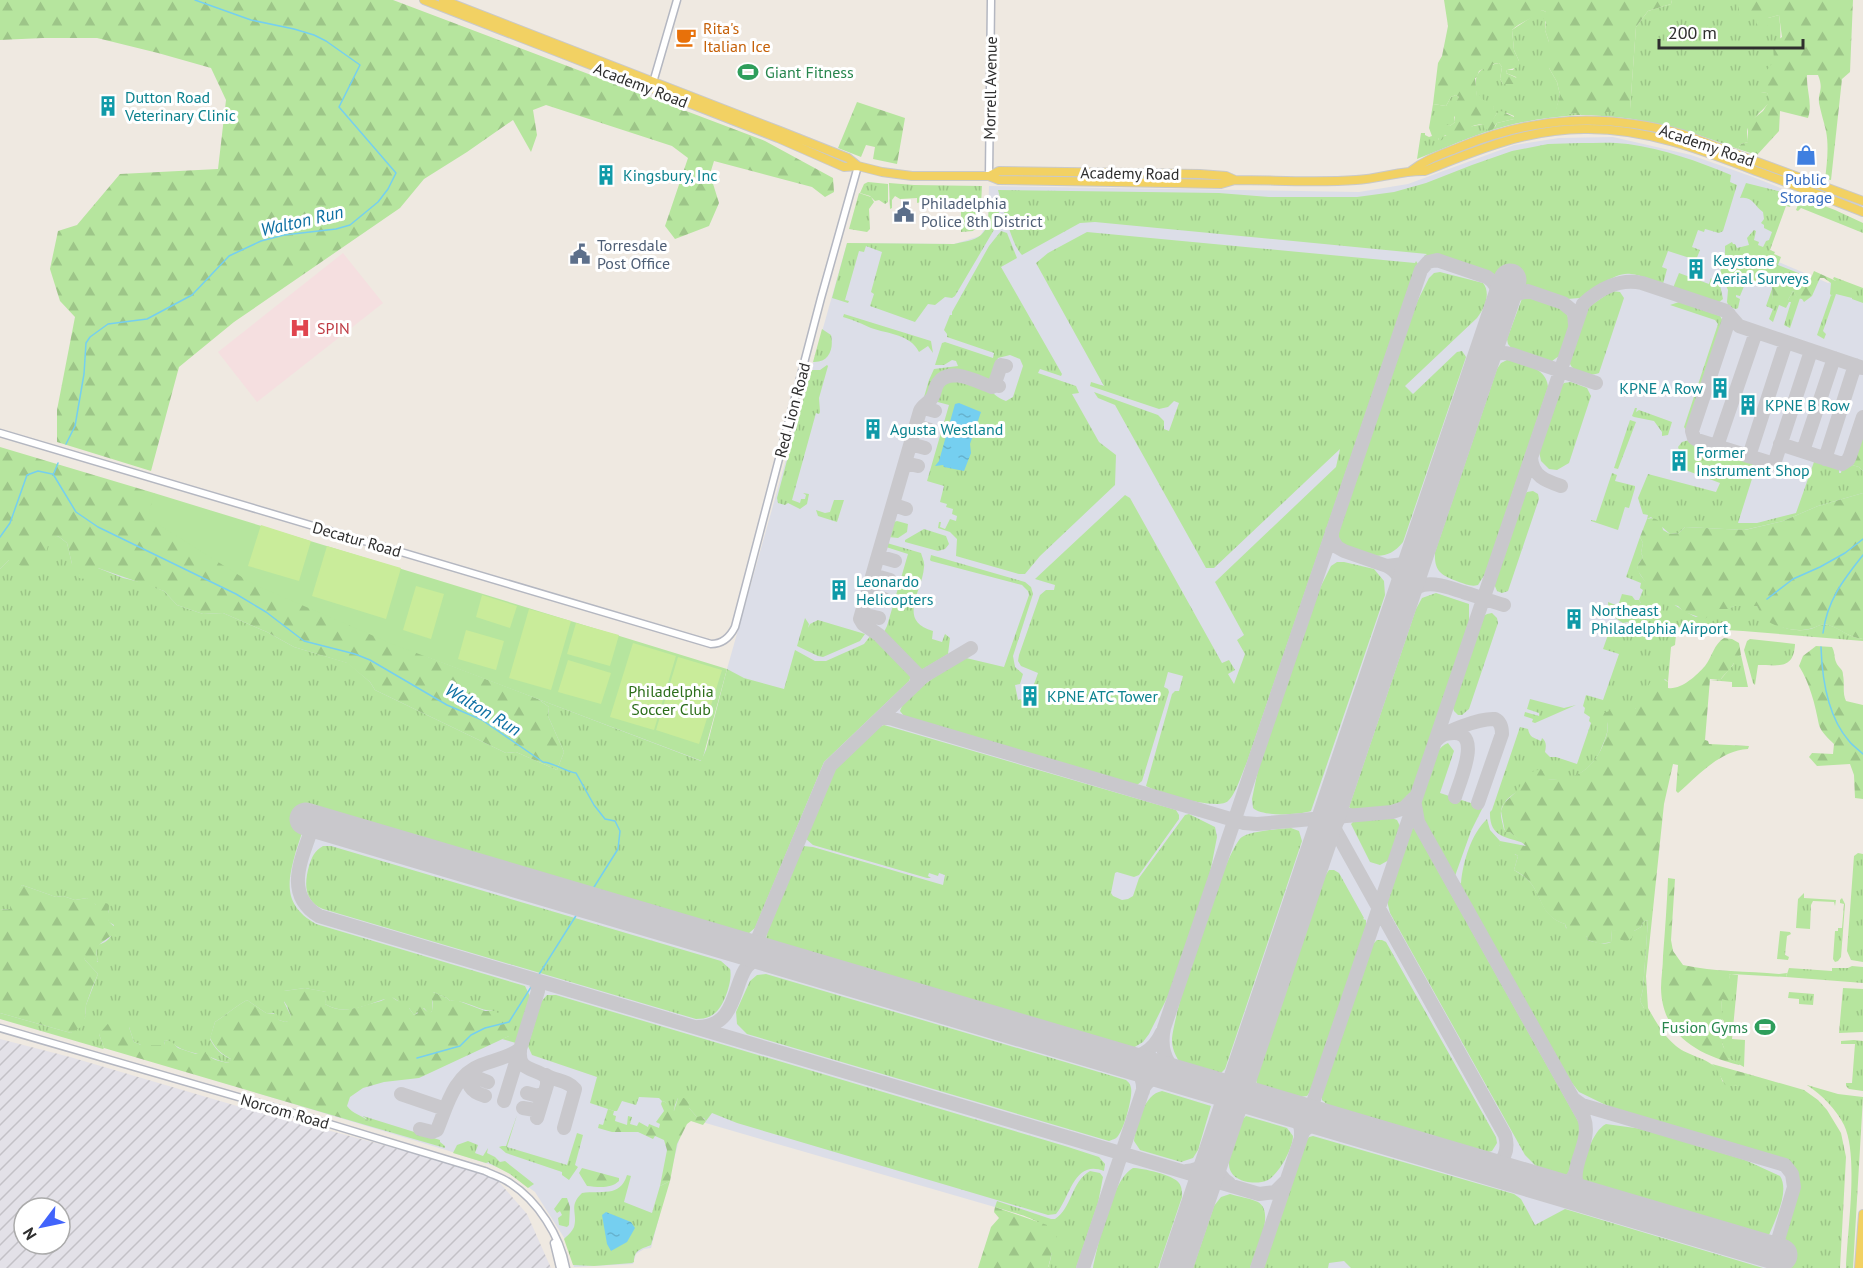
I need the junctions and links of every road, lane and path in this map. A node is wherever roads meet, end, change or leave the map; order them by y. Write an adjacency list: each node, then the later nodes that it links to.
1 (424, 0): 5 (main road, Academy Road)
2 (443, 0): 5 (main road, Academy Road)
3 (677, 0): 5 (street)
4 (992, 0): 8 (street, Morrell Avenue)
5 (652, 85): 7 (main road, Academy Road)
6 (1749, 164): 8 (main road, Academy Road); 9 (main road, Academy Road); 10 (main road, Academy Road)
7 (858, 166): 8 (main road, Academy Road); 12 (street, Red Lion Road)
8 (989, 177)
9 (1863, 201)
10 (1863, 212)
11 (0, 433): 12 (street, Decatur Road)
12 (715, 644)
13 (0, 1028): 15 (street, Norcom Road)
14 (1863, 1214): 18 (main road)
15 (550, 1228): 16 (street, Norcom Road); 17 (street, Norcom Road)
16 (560, 1268)
17 (566, 1268)
18 (1859, 1268)

